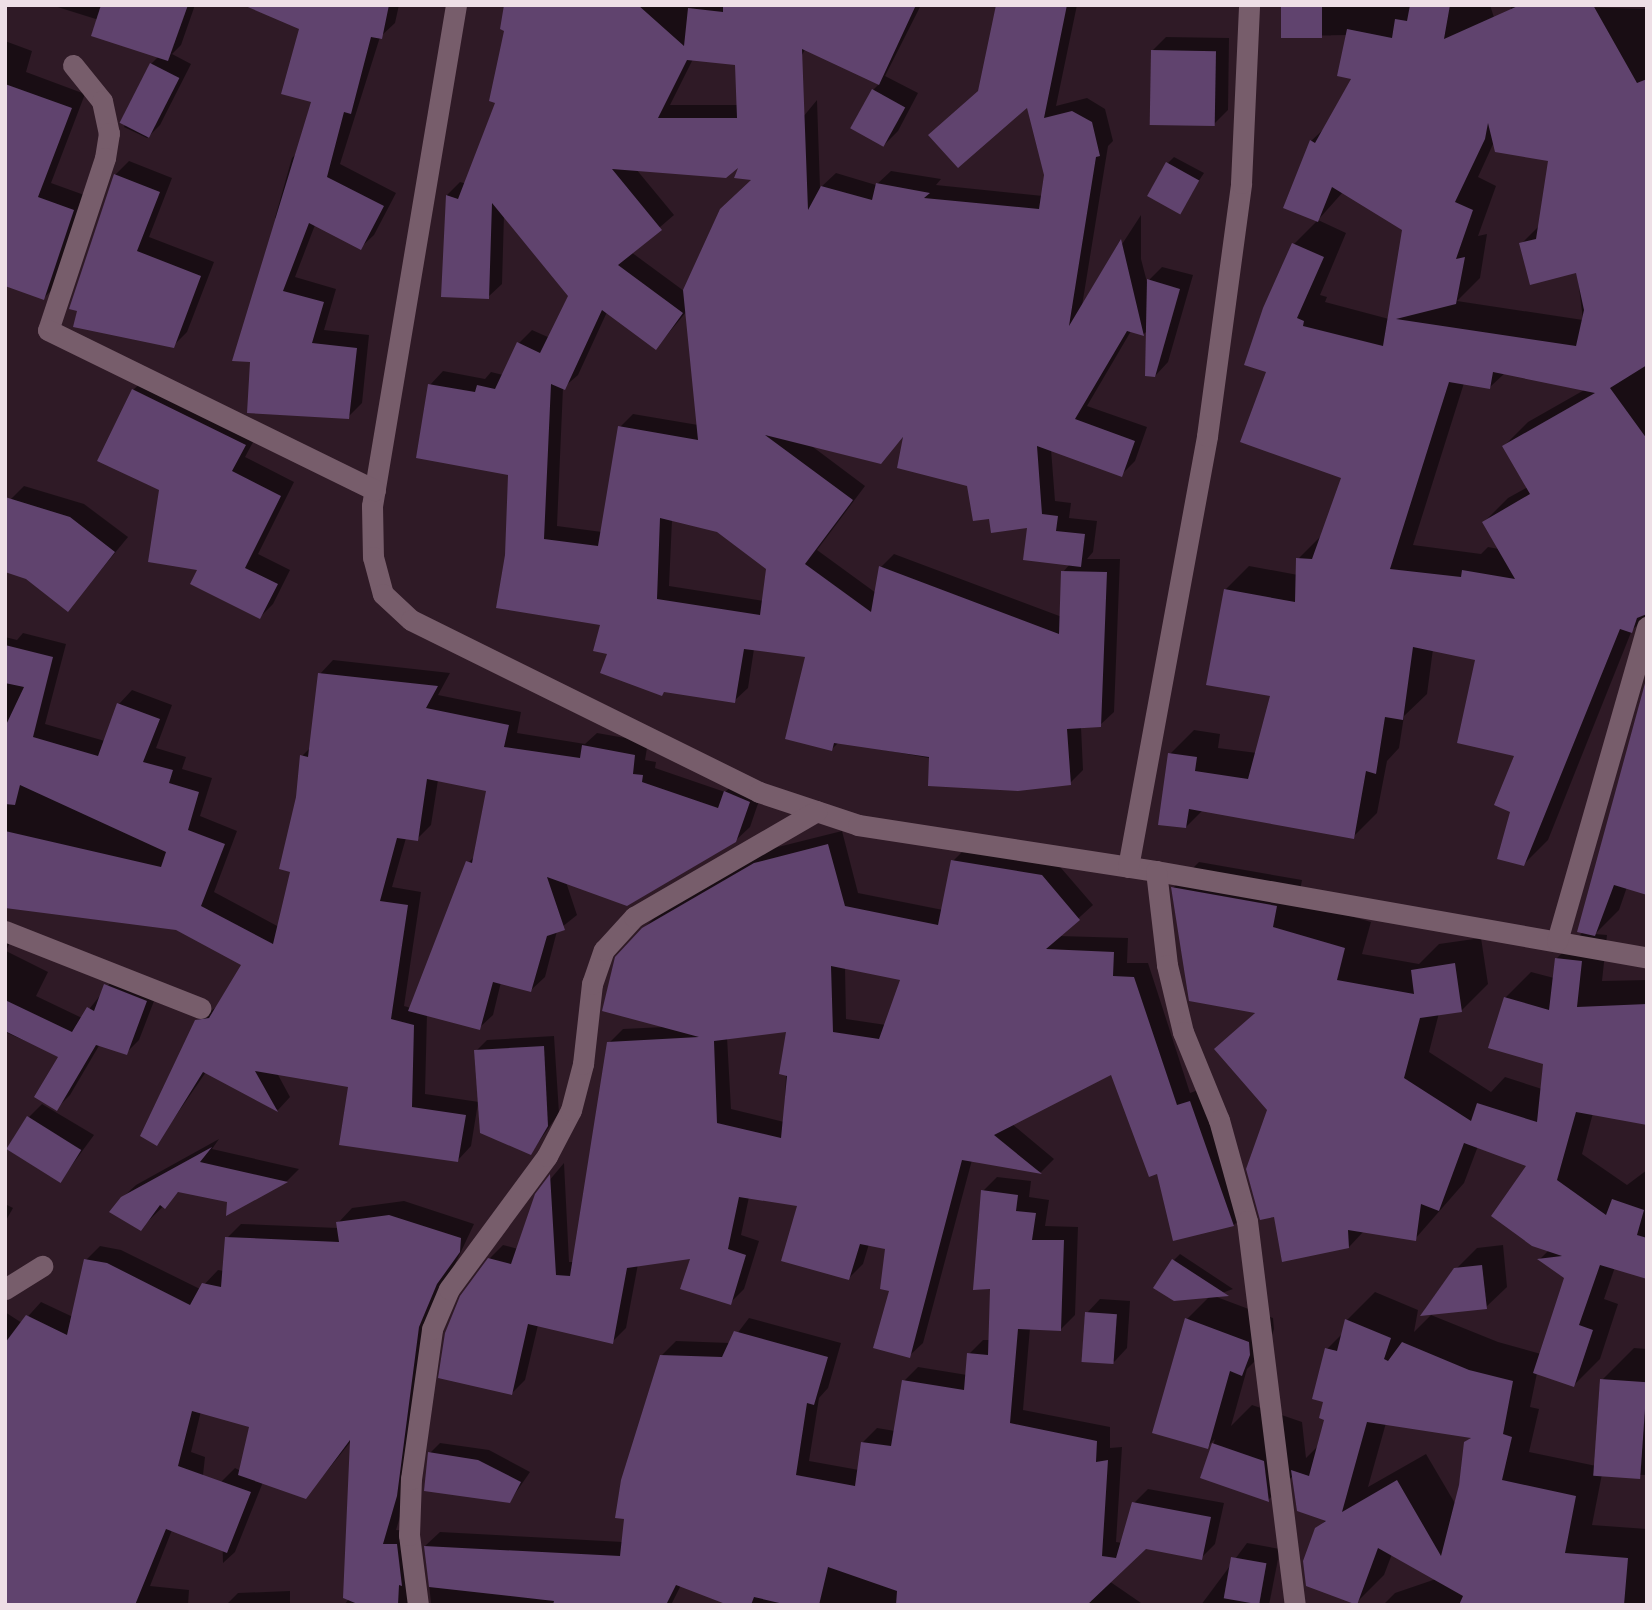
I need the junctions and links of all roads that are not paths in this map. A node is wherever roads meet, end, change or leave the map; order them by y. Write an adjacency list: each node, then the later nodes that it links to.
1 (456, 5): 4 (street)
2 (1249, 5): 7 (street)
3 (73, 65): 4 (street)
4 (374, 490): 6 (street)
5 (1647, 627): 10 (street)
6 (817, 811): 7 (street); 15 (street)
7 (1128, 867): 8 (street)
8 (1156, 871): 10 (street); 16 (street)
9 (5, 932): 12 (street)
10 (1557, 940): 11 (street)
11 (1647, 958)
12 (200, 1008)
13 (42, 1266): 14 (street)
14 (5, 1289)
15 (418, 1605)
16 (1296, 1605)

